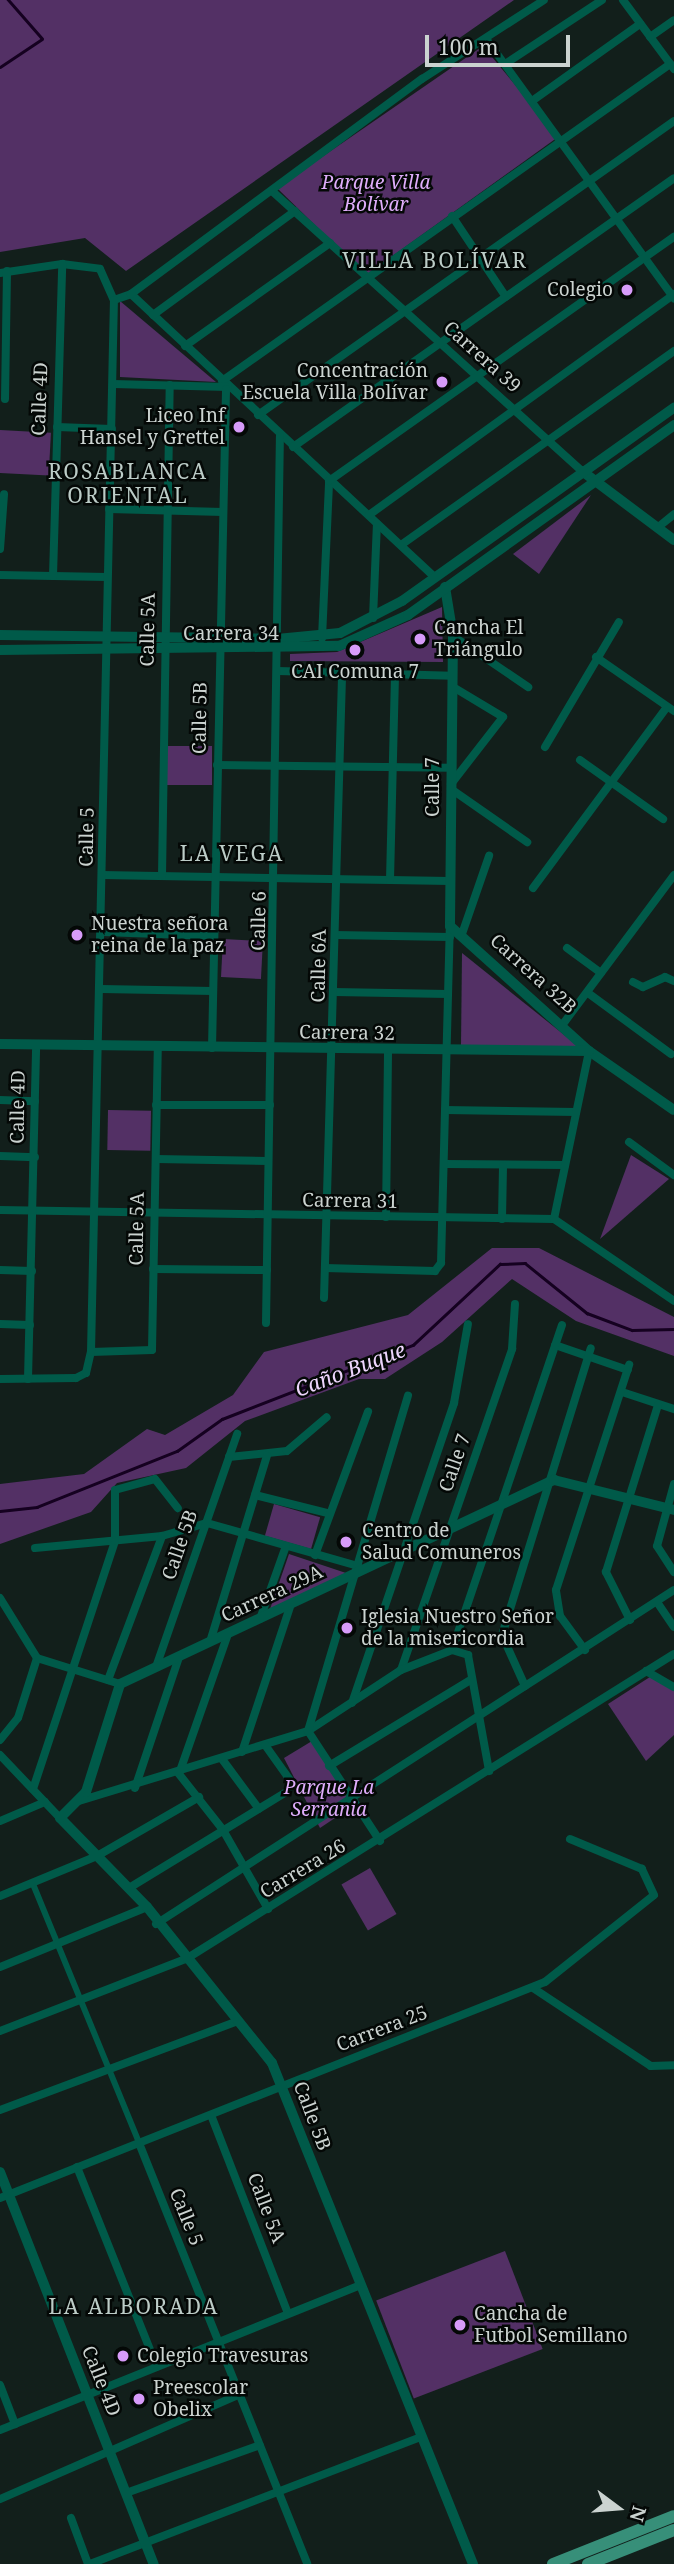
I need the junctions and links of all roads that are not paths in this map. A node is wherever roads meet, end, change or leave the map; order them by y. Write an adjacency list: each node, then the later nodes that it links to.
1 (544, 0): 7 (street)
2 (602, 0): 8 (street)
3 (623, 0): 5 (street)
4 (674, 20): 6 (street)
5 (640, 23): 6 (street); 10 (street)
6 (650, 37): 9 (street)
7 (487, 40): 8 (street); 15 (street)
8 (505, 64): 10 (street)
9 (672, 66): 12 (street)
10 (532, 101): 12 (street)
11 (674, 121): 14 (street)
12 (562, 142): 14 (street); 17 (street)
13 (674, 178): 18 (street)
14 (589, 180): 18 (street); 22 (street)
15 (272, 191): 16 (street, Carrera 39); 26 (street)
16 (295, 211): 20 (street, Carrera 39); 31 (street)
17 (452, 216): 22 (street); 25 (street)
18 (617, 219): 21 (street); 28 (street)
19 (674, 237): 21 (street)
20 (330, 243): 25 (street, Carrera 39); 33 (street)
21 (645, 258): 27 (street); 35 (street)
22 (480, 260): 28 (street); 30 (street)
23 (62, 264): 24 (street); 29 (street); 44 (street, Calle 4D)
24 (4, 272): 39 (street)
25 (366, 276): 30 (street, Carrera 39); 38 (street)
26 (131, 294): 29 (street); 31 (street)
27 (673, 296): 41 (street)
28 (506, 297): 32 (street)
29 (114, 300): 36 (street, Calle 5)
30 (407, 313): 32 (street, Carrera 39); 42 (street)
31 (153, 314): 33 (street)
32 (441, 343): 35 (street, Carrera 39); 48 (street)
33 (185, 346): 38 (street)
34 (674, 351): 47 (street)
35 (478, 377): 41 (street, Carrera 39); 50 (street)
36 (113, 384): 37 (street); 45 (street, Calle 5)
37 (170, 385): 38 (street); 54 (street, Calle 5A)
38 (225, 386): 42 (street); 55 (street, Calle 5B)
39 (5, 399)
40 (674, 408): 49 (street)
41 (514, 410): 47 (street, Carrera 39); 57 (street)
42 (258, 415): 46 (street)
43 (674, 425): 51 (street)
44 (57, 427): 45 (street); 64 (street, Calle 4D)
45 (112, 429): 53 (street, Calle 5)
46 (280, 436): 48 (street); 76 (street, Calle 6)
47 (547, 440): 49 (street, Carrera 39); 61 (street)
48 (293, 447): 50 (street)
49 (582, 471): 51 (street, Carrera 39); 65 (street)
50 (330, 481): 57 (street); 74 (street)
51 (594, 482): 59 (street, Carrera 39); 67 (street)
52 (4, 494): 62 (street)
53 (109, 509): 54 (street); 66 (street, Calle 5)
54 (168, 511): 55 (street); 72 (street, Calle 5A)
55 (223, 512): 75 (street, Calle 5B)
56 (674, 514): 59 (street)
57 (369, 515): 58 (street)
58 (377, 524): 61 (street); 68 (street)
59 (657, 527): 60 (street, Carrera 39)
60 (674, 540)
61 (401, 545): 65 (street)
62 (0, 549)
63 (0, 575): 64 (street)
64 (53, 576): 66 (street)
65 (435, 577): 67 (street); 68 (street, Carrera 34)
66 (107, 578): 71 (street, Calle 5)
67 (445, 587): 73 (street, Calle 7); 81 (street, Carrera 34)
68 (373, 618): 74 (street, Carrera 34)
69 (619, 622): 82 (street)
70 (0, 635): 71 (street, Carrera 34)
71 (107, 635): 72 (street, Carrera 34); 77 (street, Calle 5)
72 (165, 635): 75 (street, Carrera 34); 79 (street, Calle 5A)
73 (453, 636): 86 (street, Calle 7); 87 (street)
74 (322, 638): 76 (street, Carrera 34)
75 (218, 639): 76 (street, Carrera 34); 80 (street, Calle 5B)
76 (277, 639): 81 (street, Calle 6)
77 (106, 649): 78 (street, Carrera 34); 79 (street, Carrera 34); 101 (street, Calle 5)
78 (0, 650)
79 (165, 651): 80 (street, Carrera 34); 103 (street, Calle 5A)
80 (218, 652): 81 (street, Carrera 34); 91 (street, Calle 5B)
81 (278, 652): 83 (street, Calle 6)
82 (596, 657): 88 (street); 89 (street)
83 (278, 671): 84 (street); 92 (street, Calle 6)
84 (342, 676): 85 (street); 93 (street, Calle 6A)
85 (395, 676): 86 (street); 94 (street)
86 (452, 682): 95 (street, Calle 7); 97 (street)
87 (528, 687)
88 (670, 709): 96 (street)
89 (545, 747)
90 (580, 760): 96 (street)
91 (217, 765): 92 (street); 104 (street, Calle 5B)
92 (277, 766): 93 (street); 105 (street, Calle 6)
93 (338, 767): 94 (street); 106 (street, Calle 6A)
94 (392, 768): 95 (street); 107 (street)
95 (450, 768): 97 (street, Calle 7)
96 (609, 780): 98 (street); 109 (street)
97 (451, 787): 99 (street); 108 (street, Calle 7)
98 (663, 819)
99 (527, 842)
100 (489, 856): 112 (street)
101 (102, 875): 103 (street); 111 (street, Calle 5)
102 (674, 875): 116 (street)
103 (162, 876): 104 (street)
104 (215, 877): 105 (street); 114 (street, Calle 5B)
105 (276, 878): 106 (street); 130 (street, Calle 6)
106 (337, 878): 107 (street); 113 (street, Calle 6A)
107 (390, 880): 108 (street)
108 (450, 881): 110 (street, Calle 7)
109 (533, 888)
110 (450, 931): 112 (street, Carrera 32B); 113 (street); 123 (street, Calle 7)
111 (102, 932): 114 (street); 119 (street, Calle 5)
112 (462, 934): 124 (street, Carrera 32B)
113 (335, 935): 121 (street, Calle 6A)
114 (214, 936): 120 (street, Calle 5B)
115 (567, 948): 116 (street)
116 (601, 973): 122 (street)
117 (674, 981): 118 (street)
118 (633, 982)
119 (101, 989): 120 (street); 127 (street, Calle 5)
120 (213, 991): 129 (street, Calle 5B)
121 (334, 992): 123 (street); 131 (street, Calle 6A)
122 (587, 993): 124 (street); 135 (street, Carrera 32B)
123 (448, 994): 134 (street, Calle 7)
124 (563, 1024): 133 (street, Carrera 32B)
125 (0, 1044): 126 (street, Carrera 32)
126 (36, 1045): 127 (street, Carrera 32); 137 (street, Calle 4D)
127 (97, 1045): 128 (street, Carrera 32); 154 (street, Calle 5)
128 (158, 1047): 129 (street, Carrera 32); 138 (street, Calle 5A)
129 (212, 1048): 130 (street, Carrera 32)
130 (272, 1049): 131 (street, Carrera 32); 139 (street, Calle 6)
131 (332, 1049): 132 (street, Carrera 32); 157 (street, Calle 6A)
132 (388, 1050): 134 (street, Carrera 32); 158 (street)
133 (589, 1051): 134 (street, Carrera 32); 141 (street); 142 (street)
134 (447, 1052): 140 (street, Calle 7)
135 (671, 1054)
136 (0, 1100): 137 (street)
137 (35, 1101): 145 (street, Calle 4D)
138 (156, 1105): 139 (street); 146 (street, Calle 5A)
139 (270, 1105): 147 (street, Calle 6)
140 (445, 1110): 142 (street); 148 (street, Calle 7)
141 (674, 1110)
142 (576, 1112): 149 (street)
143 (629, 1142): 151 (street)
144 (0, 1156): 145 (street)
145 (35, 1157): 153 (street, Calle 4D)
146 (156, 1159): 147 (street); 155 (street, Calle 5A)
147 (268, 1161): 156 (street, Calle 6)
148 (444, 1164): 150 (street); 159 (street, Calle 7)
149 (565, 1165): 150 (street); 161 (street)
150 (503, 1166): 160 (street)
151 (674, 1175)
152 (0, 1210): 153 (street, Carrera 31)
153 (34, 1211): 154 (street, Carrera 31); 166 (street, Calle 4D)
154 (94, 1213): 155 (street, Carrera 31); 177 (street, Calle 5)
155 (155, 1216): 156 (street, Carrera 31); 163 (street, Calle 5A)
156 (268, 1216): 157 (street, Carrera 31); 165 (street, Calle 6)
157 (327, 1217): 158 (street, Carrera 31); 162 (street, Calle 6A)
158 (386, 1217): 159 (street, Carrera 31)
159 (442, 1219): 160 (street, Carrera 31); 162 (street, Calle 7)
160 (502, 1219): 161 (street, Carrera 31)
161 (554, 1219): 168 (street)
162 (325, 1268): 167 (street, Calle 6A)
163 (153, 1269): 165 (street); 177 (street, Calle 5A)
164 (0, 1270): 166 (street)
165 (267, 1270): 170 (street, Calle 6)
166 (32, 1271): 173 (street, Calle 4D)
167 (324, 1298)
168 (674, 1301)
169 (515, 1304): 200 (street, Calle 7)
170 (266, 1323)
171 (0, 1324): 173 (street)
172 (468, 1324): 206 (street)
173 (30, 1325): 180 (street, Calle 4D)
174 (562, 1325): 175 (street)
175 (555, 1345): 178 (street); 195 (street)
176 (592, 1348): 178 (street)
177 (91, 1352): 180 (street, Calle 5)
178 (592, 1359): 181 (street); 190 (street)
179 (0, 1379): 180 (street)
180 (28, 1379)
181 (622, 1392): 183 (street); 192 (street)
182 (408, 1396): 208 (street)
183 (658, 1405): 184 (street); 194 (street)
184 (674, 1409)
185 (368, 1412): 198 (street)
186 (327, 1417): 189 (street)
187 (237, 1434): 188 (street, Calle 5B)
188 (229, 1457): 189 (street); 199 (street, Calle 5B)
189 (267, 1457): 193 (street)
190 (554, 1480): 192 (street); 195 (street, Carrera 29A); 231 (street)
191 (674, 1485): 197 (street)
192 (592, 1488): 194 (street); 220 (street)
193 (255, 1494): 198 (street); 201 (street)
194 (629, 1498): 197 (street); 215 (street)
195 (503, 1504): 200 (street, Carrera 29A); 219 (street)
196 (178, 1508): 203 (street)
197 (670, 1509): 209 (street)
198 (328, 1513): 207 (street)
199 (206, 1523): 201 (street, Carrera 29A); 202 (street); 224 (street, Calle 5B)
200 (452, 1528): 206 (street, Carrera 29A); 226 (street, Calle 7)
201 (244, 1533): 204 (street, Carrera 29A); 218 (street)
202 (162, 1536): 203 (street); 229 (street)
203 (115, 1541): 205 (street); 225 (street)
204 (286, 1546): 207 (street, Carrera 29A); 214 (street)
205 (35, 1548)
206 (400, 1553): 208 (street, Carrera 29A); 233 (street)
207 (315, 1555): 208 (street, Carrera 29A)
208 (357, 1570): 213 (street, Carrera 29A); 235 (street)
209 (674, 1572)
210 (674, 1590): 212 (street)
211 (0, 1598): 223 (street)
212 (657, 1602): 215 (street); 216 (street)
213 (291, 1604): 214 (street, Carrera 29A); 238 (street)
214 (260, 1619): 217 (street, Carrera 29A)
215 (629, 1620): 220 (street)
216 (674, 1627)
217 (228, 1634): 218 (street, Carrera 29A); 243 (street)
218 (210, 1642): 222 (street, Carrera 29A)
219 (452, 1650): 226 (street); 228 (street)
220 (585, 1650): 231 (street)
221 (674, 1654): 227 (street, Carrera 26)
222 (179, 1657): 224 (street, Carrera 29A); 244 (street)
223 (37, 1658): 225 (street); 236 (street)
224 (156, 1667): 230 (street, Carrera 29A)
225 (74, 1670): 229 (street); 245 (street)
226 (401, 1670): 233 (street)
227 (646, 1671): 232 (street); 242 (street, Carrera 26)
228 (472, 1679): 234 (street); 241 (street)
229 (108, 1680): 230 (street)
230 (120, 1684): 248 (street)
231 (525, 1686): 234 (street)
232 (674, 1687)
233 (352, 1703): 235 (street)
234 (479, 1717): 242 (street); 247 (street)
235 (308, 1731): 237 (street); 241 (street)
236 (0, 1740)
237 (265, 1745): 238 (street); 250 (street)
238 (242, 1752): 240 (street)
239 (0, 1755): 245 (street, Calle 5B)
240 (222, 1759): 243 (street); 250 (street)
241 (329, 1766): 247 (street)
242 (489, 1771): 255 (street, Carrera 26)
243 (179, 1774): 244 (street); 246 (street)
244 (135, 1788): 248 (street)
245 (33, 1789): 249 (street, Calle 5B)
246 (199, 1797): 253 (street); 256 (street)
247 (350, 1799): 255 (street); 257 (street)
248 (79, 1801): 251 (street)
249 (45, 1802): 251 (street, Calle 5B); 252 (street)
250 (260, 1809): 253 (street)
251 (60, 1818): 256 (street, Calle 5B)
252 (0, 1821)
253 (223, 1830): 257 (street); 259 (street)
254 (570, 1839): 267 (street, Carrera 25)
255 (380, 1841): 262 (street, Carrera 26)
256 (97, 1856): 258 (street); 259 (street, Calle 5B)
257 (245, 1865): 262 (street); 263 (street)
258 (33, 1884): 260 (street); 264 (street, Calle 5)
259 (129, 1888): 261 (street, Calle 5B)
260 (0, 1896)
261 (147, 1907): 263 (street, Calle 5B); 264 (street)
262 (268, 1909): 265 (street, Carrera 26)
263 (156, 1924): 265 (street, Calle 5B)
264 (57, 1946): 266 (street); 268 (street, Calle 5)
265 (186, 1959): 268 (street, Carrera 26); 269 (street, Calle 5B)
266 (0, 1967)
267 (533, 1988): 271 (street); 273 (street, Carrera 25)
268 (75, 2000): 270 (street, Carrera 26); 272 (street, Calle 5)
269 (238, 2021): 272 (street); 273 (street, Calle 5B)
270 (0, 2031)
271 (673, 2066)
272 (106, 2070): 274 (street); 276 (street, Calle 5)
273 (283, 2087): 275 (street, Carrera 25); 280 (street, Calle 5B)
274 (0, 2110)
275 (211, 2115): 276 (street, Carrera 25); 281 (street, Calle 5A)
276 (139, 2143): 277 (street, Carrera 25); 282 (street, Calle 5)
277 (77, 2168): 279 (street, Carrera 25); 283 (street)
278 (0, 2172): 279 (street, Calle 4D)
279 (4, 2196): 285 (street, Calle 4D)
280 (358, 2286): 281 (street); 289 (street, Calle 5B)
281 (288, 2314): 282 (street)
282 (220, 2341): 283 (street); 286 (street, Calle 5)
283 (157, 2367): 285 (street)
284 (0, 2385): 287 (street)
285 (88, 2394): 287 (street); 291 (street, Calle 4D)
286 (240, 2394): 290 (street, Calle 5); 291 (street)
287 (15, 2424): 288 (street)
288 (0, 2430)
289 (420, 2437): 292 (street); 302 (street, Calle 5B)
290 (260, 2445): 292 (street, Calle 5); 293 (street)
291 (110, 2451): 293 (street, Calle 4D); 294 (street)
292 (279, 2491): 298 (street); 301 (street, Calle 5)
293 (126, 2493): 298 (street, Calle 4D)
294 (0, 2499)
295 (674, 2516): 303 (main road)
296 (71, 2518): 299 (street)
297 (674, 2530): 304 (main road)
298 (145, 2543): 299 (street); 300 (street, Calle 4D)
299 (89, 2564)
300 (154, 2564)
301 (307, 2564)
302 (473, 2564)
303 (552, 2564)
304 (588, 2564)

